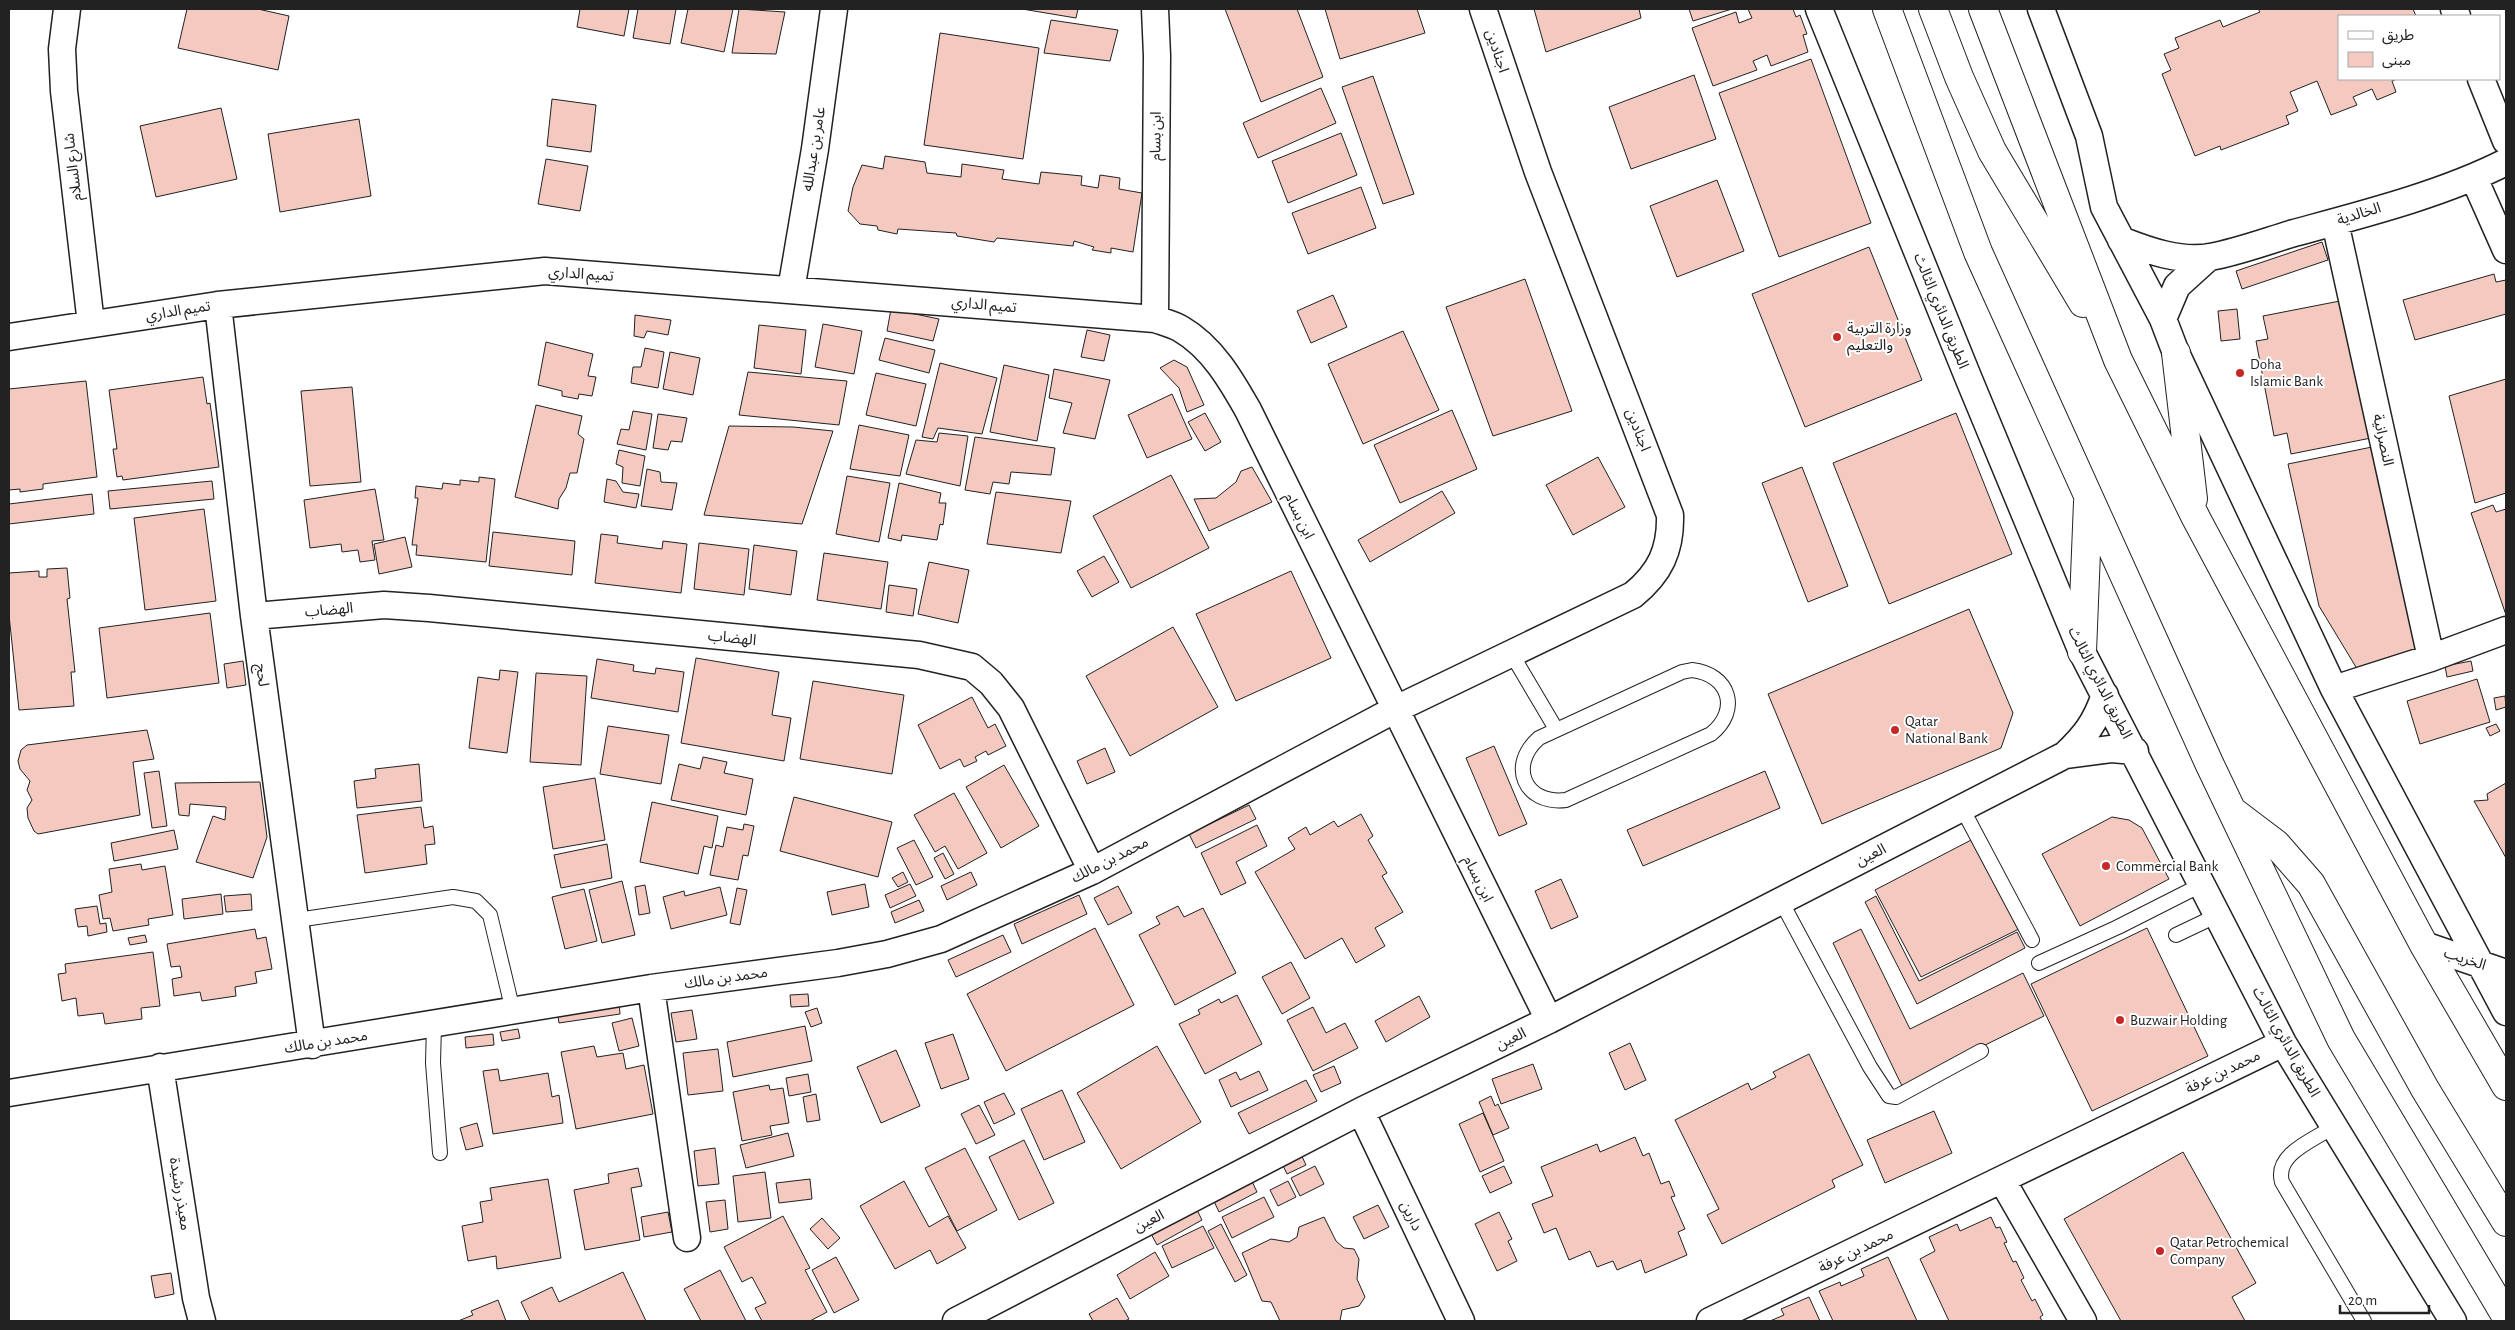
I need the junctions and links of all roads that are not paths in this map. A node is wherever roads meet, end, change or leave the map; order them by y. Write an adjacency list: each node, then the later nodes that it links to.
1 (67, 9): 22 (street, شارع السلام)
2 (834, 9): 18 (street, عامر بن عبدالله)
3 (1155, 9): 20 (street, ابن بسام)
4 (1483, 9): 31 (street, اجنادين)
5 (1819, 9): 30 (street, الطريق الدائري الثالث)
6 (1887, 9): 26 (highway)
7 (1934, 9): 25 (highway)
8 (2041, 9): 15 (street)
9 (1985, 12): 25 (highway)
10 (2481, 80): 11 (street)
11 (2506, 140)
12 (2506, 162): 13 (street, الخالدية)
13 (2474, 178): 14 (street, الخالدية); 16 (street)
14 (2335, 222): 17 (street, الخالدية); 32 (street, النصرانية)
15 (2121, 240): 17 (street, الخالدية); 21 (street)
16 (2506, 250)
17 (2209, 257): 21 (street, الخالدية)
18 (791, 290): 19 (street, تميم الداري); 20 (street, تميم الداري)
19 (218, 305): 22 (street, تميم الداري); 28 (street, لحج)
20 (1155, 319): 35 (street, ابن بسام)
21 (2163, 319): 24 (street)
22 (91, 324): 23 (street, تميم الداري)
23 (9, 337)
24 (2176, 353): 27 (highway); 33 (street)
25 (2118, 360): 27 (highway)
26 (2088, 498): 30 (highway); 40 (highway)
27 (2196, 518): 48 (highway)
28 (254, 616): 41 (street, الهضاب); 45 (street, لحج)
29 (2506, 630): 32 (street)
30 (2082, 652): 34 (street, الطريق الدائري الثالث)
31 (1511, 653): 35 (street, اجنادين); 36 (lane)
32 (2431, 658): 33 (street)
33 (2334, 689): 50 (street)
34 (2105, 695): 37 (street, الطريق الدائري الثالث); 38 (street, العين)
35 (1394, 710): 41 (street, محمد بن مالك); 55 (street, ابن بسام)
36 (1556, 729): 36 (lane)
37 (2135, 751): 38 (street, العين); 42 (street, الطريق الدائري الثالث)
38 (2064, 755): 39 (street, العين)
39 (1962, 808): 43 (street, العين); 47 (lane)
40 (2234, 812): 67 (highway); 69 (highway)
41 (1092, 871): 52 (street, محمد بن مالك)
42 (2203, 884): 44 (street, الطريق الدائري الثالث); 49 (lane)
43 (1781, 901): 55 (street, العين); 59 (lane)
44 (2218, 915): 46 (lane); 57 (street, الطريق الدائري الثالث)
45 (297, 920): 53 (lane); 58 (street, لحج)
46 (2176, 934)
47 (2032, 940)
48 (2424, 946): 50 (street, الخريب); 61 (highway)
49 (2039, 963)
50 (2479, 964): 51 (street, الخريب); 54 (street)
51 (2506, 973)
52 (651, 988): 53 (street, محمد بن مالك); 68 (street)
53 (513, 1011): 56 (street, محمد بن مالك)
54 (2506, 1012)
55 (1548, 1020): 63 (street, العين)
56 (434, 1024): 58 (street, محمد بن مالك); 65 (lane)
57 (2283, 1043): 64 (street, الطريق الدائري الثالث); 66 (street, محمد بن عرفة)
58 (312, 1045): 60 (street, محمد بن مالك)
59 (1982, 1052)
60 (160, 1067): 62 (street, محمد بن مالك); 70 (street, معيذر رشيدة)
61 (2506, 1086)
62 (9, 1093)
63 (1361, 1111): 71 (street, العين); 72 (street, دارين)
64 (2333, 1126): 75 (lane); 76 (street, الطريق الدائري الثالث)
65 (440, 1153)
66 (2002, 1180): 73 (street, محمد بن عرفة); 74 (street)
67 (2506, 1222)
68 (687, 1238)
69 (2506, 1316)
70 (202, 1321)
71 (956, 1321)
72 (1461, 1321)
73 (1710, 1321)
74 (2083, 1321)
75 (2364, 1321)
76 (2453, 1321)

